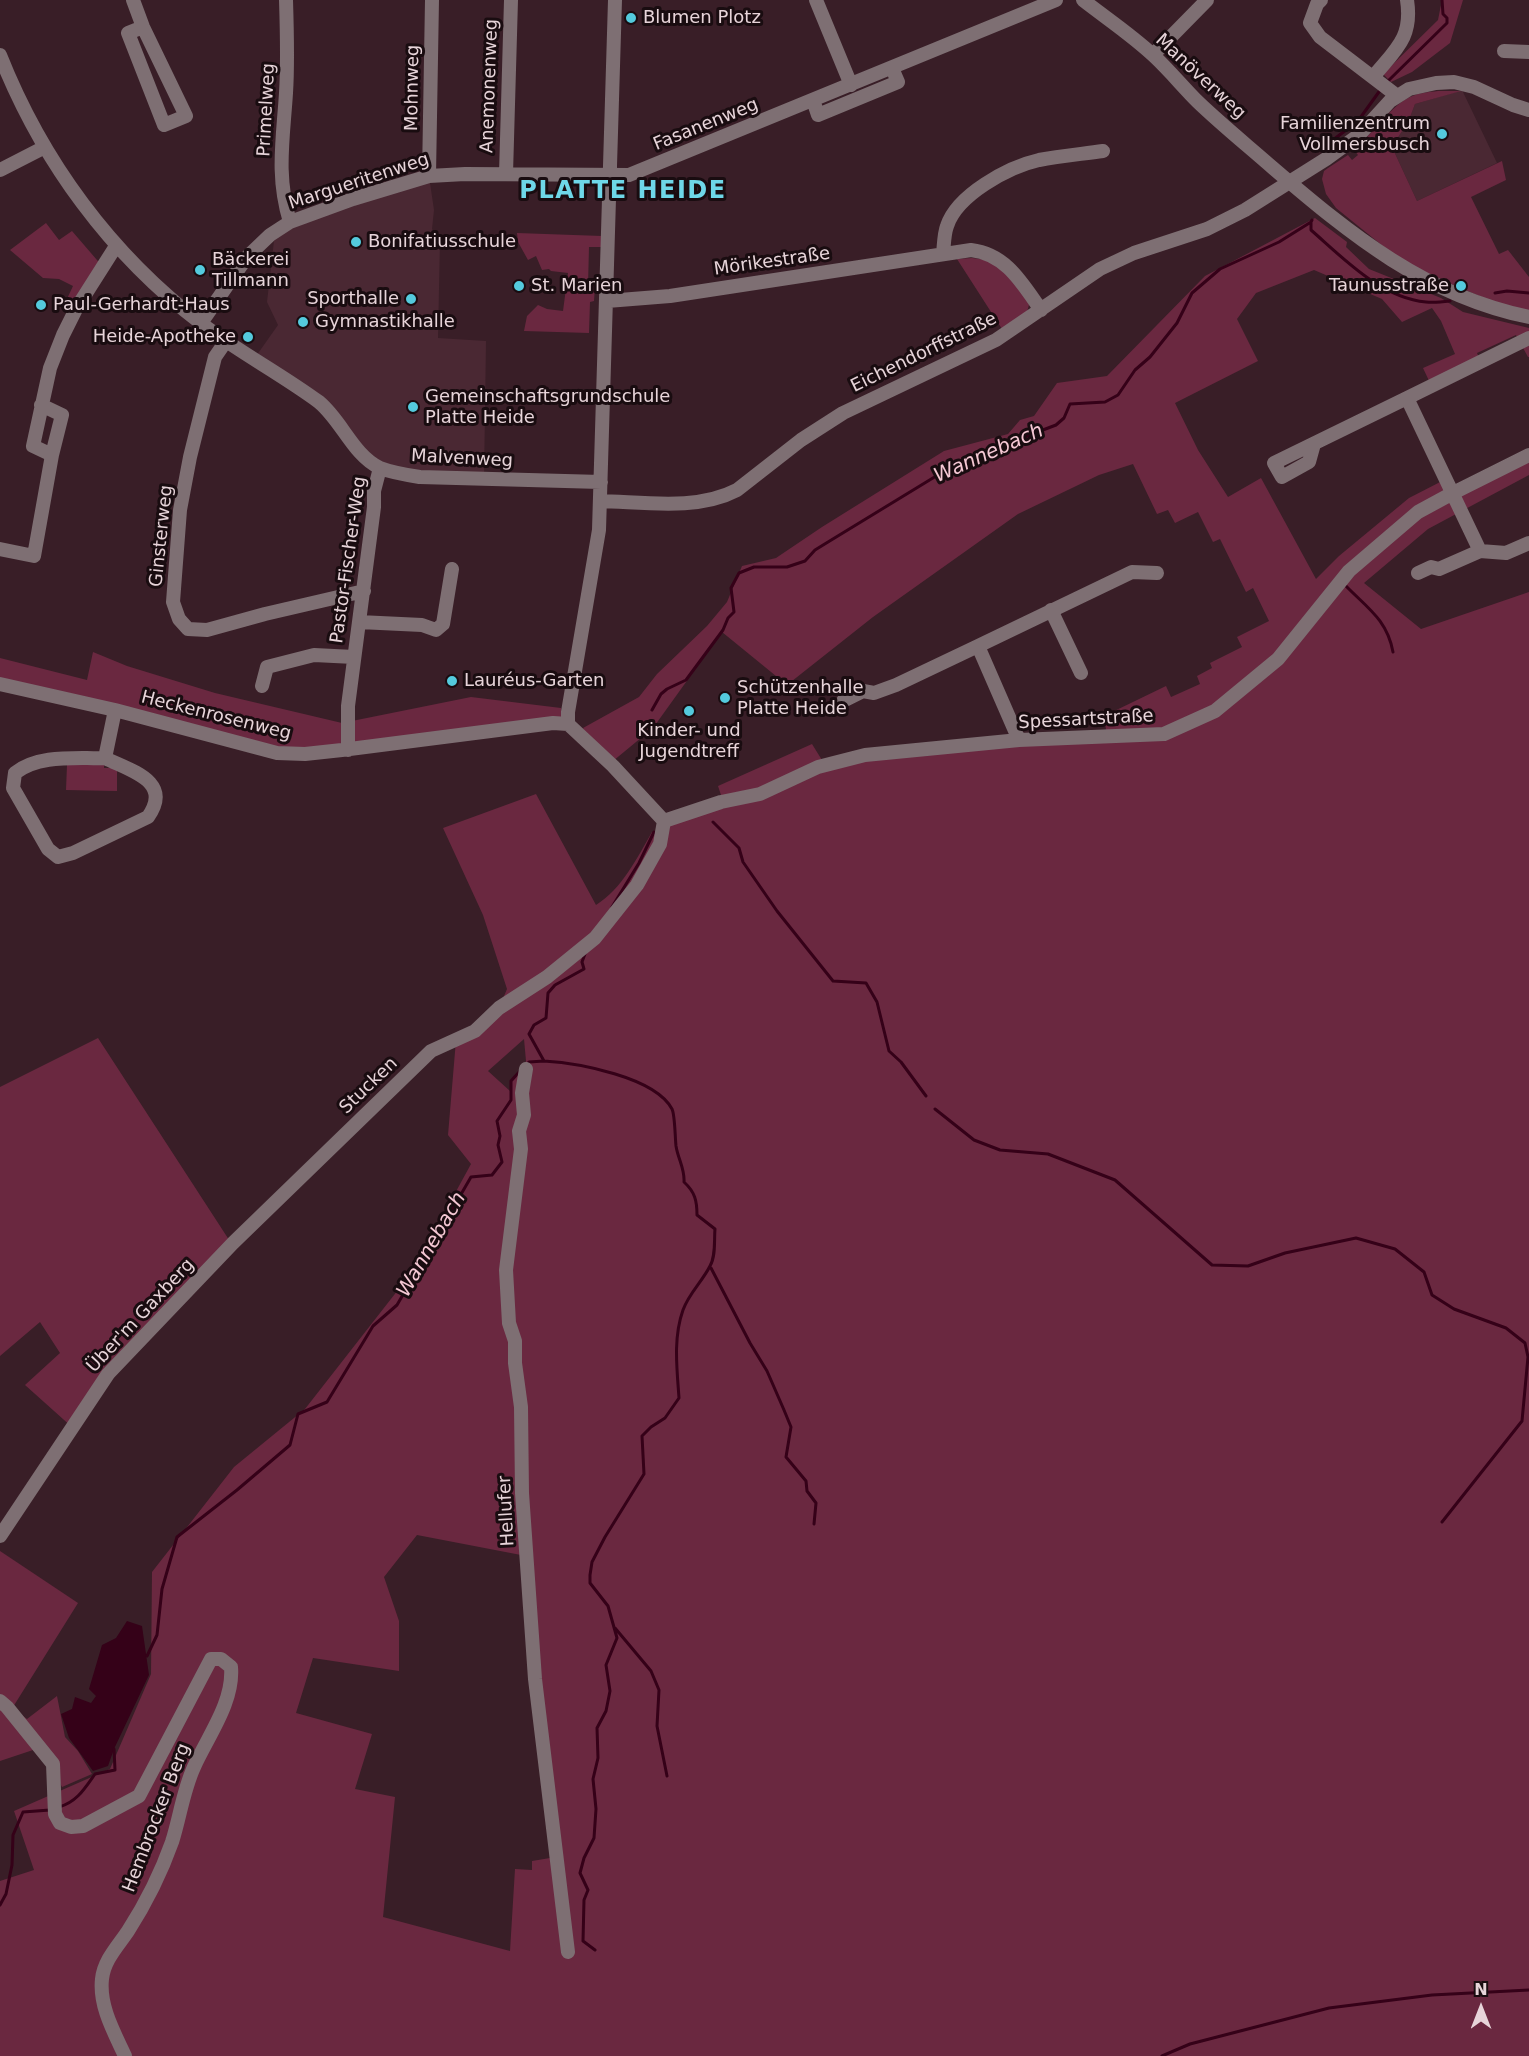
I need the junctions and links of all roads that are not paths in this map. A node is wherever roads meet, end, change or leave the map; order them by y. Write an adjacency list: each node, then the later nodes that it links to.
1 (133, 0): 12 (street)
2 (286, 0): 29 (street, Primelweg)
3 (432, 0): 27 (street, Mohnweg)
4 (511, 0): 25 (street, Anemonenweg)
5 (615, 0): 26 (street)
6 (816, 0): 18 (street)
7 (1056, 0): 17 (street, Fasanenweg)
8 (1083, 0): 16 (street, Manöverweg)
9 (1208, 0): 16 (street)
10 (1321, 0): 19 (street)
11 (1407, 0): 19 (street, Eichendorffstraße)
12 (143, 27): 12 (street)
13 (1504, 51): 14 (street)
14 (1529, 52)
15 (0, 55): 22 (street, Malvenweg)
16 (1153, 55): 28 (street, Manöverweg)
17 (892, 68): 18 (street, Fasanenweg); 20 (street)
18 (851, 85): 20 (street, Fasanenweg)
19 (1384, 86): 21 (street); 28 (street, Eichendorffstraße)
20 (813, 100): 26 (street, Fasanenweg)
21 (1529, 110)
22 (45, 147): 24 (street); 30 (street, Malvenweg)
23 (1103, 151): 31 (street)
24 (0, 170)
25 (506, 174): 26 (street, Margueritenweg); 27 (street, Margueritenweg)
26 (610, 175): 32 (street)
27 (429, 176): 29 (street, Margueritenweg)
28 (1290, 182): 33 (street, Eichendorffstraße); 34 (street, Manöverweg)
29 (290, 222): 35 (street, Margueritenweg)
30 (116, 246): 35 (street, Malvenweg); 39 (street)
31 (943, 254): 32 (street, Mörikestraße); 33 (street, Mörikestraße)
32 (607, 301): 44 (street)
33 (1041, 310): 46 (street, Eichendorffstraße)
34 (1529, 317)
35 (201, 324): 37 (street, Malvenweg)
36 (1529, 338): 38 (street)
37 (226, 341): 43 (street, Malvenweg); 53 (street, Ginsterweg)
38 (1407, 398): 40 (street); 45 (street)
39 (41, 405): 42 (street); 42 (street)
40 (1314, 444)
41 (1529, 455): 45 (street, Spessartstraße)
42 (52, 456): 48 (street)
43 (380, 468): 44 (street, Malvenweg); 53 (street, Pastor-Fischer-Weg)
44 (601, 482): 46 (street)
45 (1453, 493): 49 (street); 64 (street, Spessartstraße)
46 (600, 501): 63 (street)
47 (1529, 543): 49 (street)
48 (0, 549)
49 (1480, 550): 52 (street)
50 (453, 569): 55 (street)
51 (1157, 573): 54 (street)
52 (1418, 573)
53 (363, 591): 55 (street, Pastor-Fischer-Weg)
54 (1051, 610): 56 (street); 58 (street)
55 (359, 622): 57 (street, Pastor-Fischer-Weg)
56 (978, 646): 61 (street); 64 (street)
57 (354, 657): 60 (street, Pastor-Fischer-Weg); 65 (street, Pastor-Fischer-Weg)
58 (1081, 672)
59 (0, 684): 62 (street, Heckenrosenweg)
60 (262, 686)
61 (843, 701)
62 (115, 711): 65 (street, Heckenrosenweg); 66 (street)
63 (568, 724): 65 (street, Heckenrosenweg); 67 (street)
64 (1020, 740): 67 (street, Spessartstraße)
65 (348, 750)
66 (105, 758): 66 (street)
67 (664, 821): 69 (street, Stucken)
68 (526, 1069): 72 (street, Hellufer)
69 (233, 1244): 70 (street, Über'm Gaxberg)
70 (0, 1536)
71 (0, 1701): 73 (street, Hembrocker Berg)
72 (568, 1952)
73 (125, 2056)

